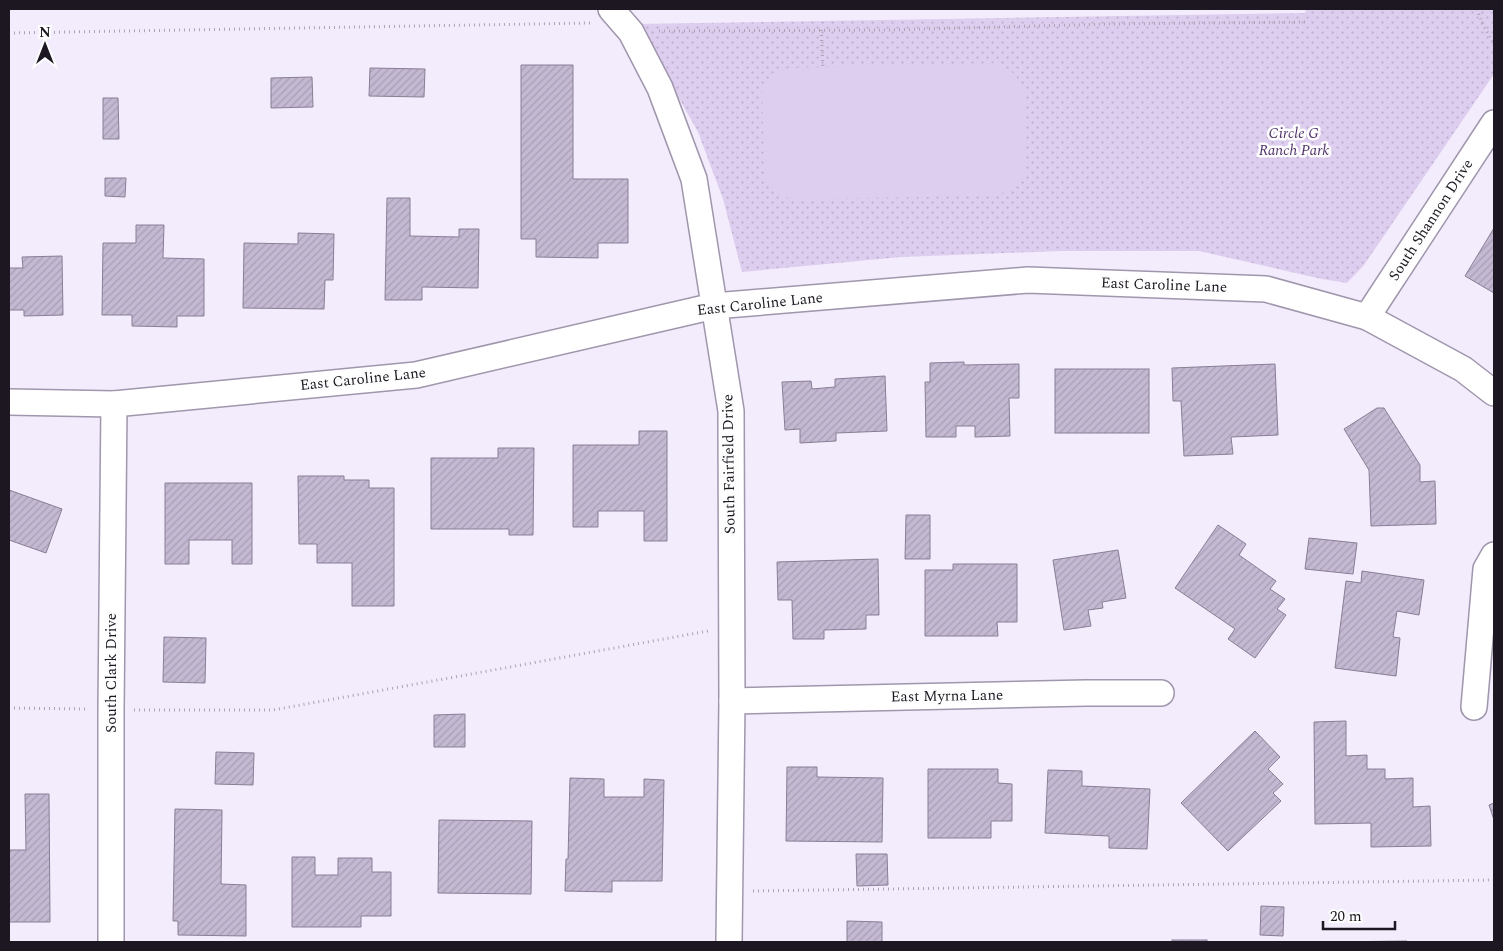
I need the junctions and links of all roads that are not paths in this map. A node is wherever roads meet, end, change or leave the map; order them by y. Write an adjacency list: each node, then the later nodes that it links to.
1 (621, 21): 3 (street, South Fairfield Drive)
2 (1494, 123): 4 (street, South Shannon Drive)
3 (714, 306): 4 (street, East Caroline Lane); 7 (street, East Caroline Lane); 10 (street, South Fairfield Drive)
4 (1367, 317): 5 (street, East Caroline Lane)
5 (1494, 393)
6 (9, 402): 7 (street, East Caroline Lane)
7 (114, 404): 12 (street, South Clark Drive)
8 (1494, 555): 11 (street)
9 (1161, 693): 10 (street, East Myrna Lane)
10 (732, 702): 13 (street, South Fairfield Drive)
11 (1474, 707)
12 (111, 942)
13 (729, 942)

